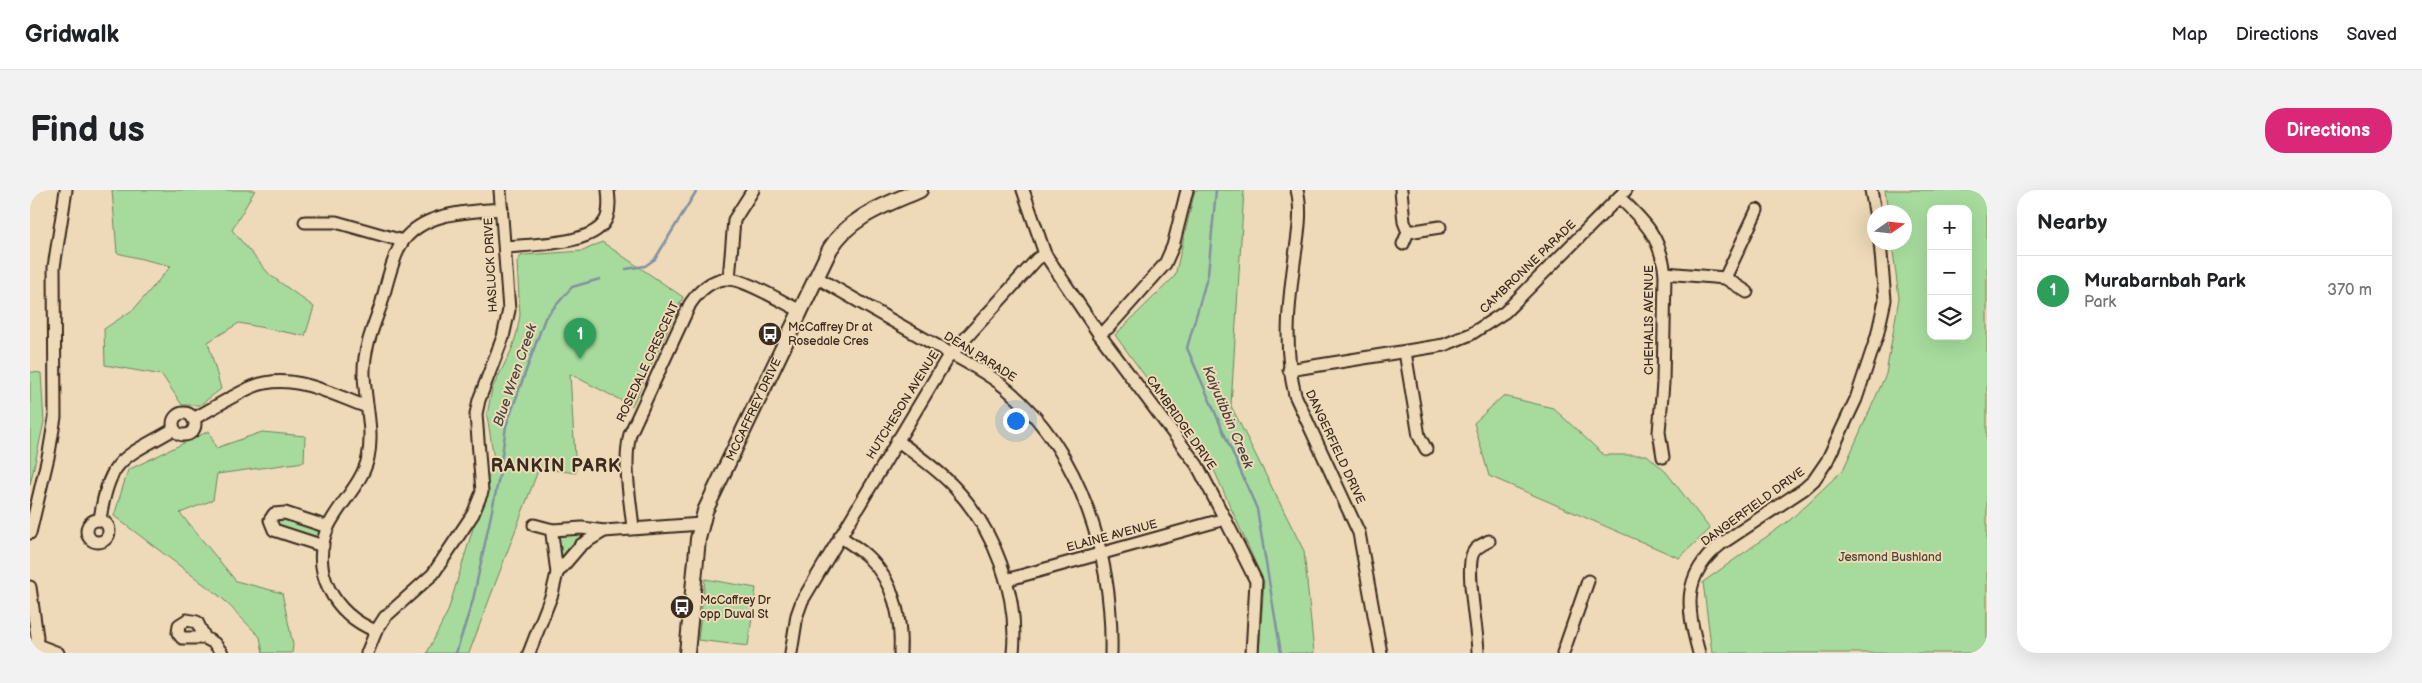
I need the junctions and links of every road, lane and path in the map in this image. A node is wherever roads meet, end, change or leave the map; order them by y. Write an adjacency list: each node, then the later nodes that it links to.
1 (66, 190): 46 (street)
2 (500, 190): 14 (street, HASLUCK DRIVE)
3 (608, 190): 21 (street)
4 (753, 190): 27 (street)
5 (920, 190): 11 (main road, MCCAFFREY DRIVE)
6 (1023, 190): 23 (street)
7 (1187, 190): 30 (street)
8 (1297, 190): 33 (street, DANGERFIELD DRIVE)
9 (1401, 190): 18 (street)
10 (1871, 190): 13 (street)
11 (899, 194): 25 (main road, MCCAFFREY DRIVE)
12 (1623, 194): 24 (street, CHEHALIS AVENUE); 31 (street, CAMBRONNE PARADE)
13 (1874, 205)
14 (502, 209): 19 (street); 21 (street, HASLUCK DRIVE)
15 (1756, 210): 26 (street)
16 (305, 222): 19 (street)
17 (1440, 227): 18 (street)
18 (1408, 232): 20 (street)
19 (404, 241): 34 (street)
20 (1403, 244)
21 (505, 247): 55 (street, HASLUCK DRIVE)
22 (1881, 250): 71 (street, DANGERFIELD DRIVE)
23 (1045, 254): 30 (street, CAMBRIDGE DRIVE); 32 (street, HUTCHESON AVENUE)
24 (1665, 272): 26 (street); 37 (street, CHEHALIS AVENUE)
25 (816, 277): 29 (main road, MCCAFFREY DRIVE); 32 (street, DEAN PARADE)
26 (1725, 278): 28 (street)
27 (728, 279): 29 (street); 43 (street, ROSEDALE CRESCENT)
28 (1747, 292)
29 (801, 311): 41 (main road, MCCAFFREY DRIVE)
30 (1099, 334): 38 (street, CAMBRIDGE DRIVE)
31 (1405, 352): 33 (street, CAMBRONNE PARADE); 36 (street)
32 (950, 354): 35 (street, HUTCHESON AVENUE); 50 (street, DEAN PARADE)
33 (1289, 370): 68 (street, DANGERFIELD DRIVE)
34 (367, 408): 39 (street); 42 (street)
35 (897, 440): 47 (street, HUTCHESON AVENUE); 52 (street)
36 (1426, 449)
37 (1663, 458)
38 (1225, 519): 50 (street, ELAINE AVENUE); 67 (street, CAMBRIDGE DRIVE)
39 (100, 520)
40 (534, 524): 44 (street)
41 (701, 524): 43 (street); 62 (main road, MCCAFFREY DRIVE)
42 (328, 527): 49 (street); 49 (street)
43 (633, 528): 45 (street)
44 (553, 530): 45 (street); 51 (street)
45 (604, 531): 51 (street)
46 (30, 533)
47 (840, 536): 63 (street, HUTCHESON AVENUE); 64 (street)
48 (1488, 541): 69 (street)
49 (323, 546): 55 (street)
50 (1101, 554): 52 (street, ELAINE AVENUE); 66 (street, DEAN PARADE)
51 (557, 573): 61 (street)
52 (1006, 580): 65 (street)
53 (1588, 581): 70 (street)
54 (30, 587): 57 (street)
55 (376, 631): 60 (street, HASLUCK DRIVE)
56 (205, 638): 59 (street)
57 (36, 649): 58 (street)
58 (58, 653)
59 (222, 653)
60 (367, 653)
61 (529, 653)
62 (686, 653)
63 (792, 653)
64 (900, 653)
65 (1013, 653)
66 (1111, 653)
67 (1252, 653)
68 (1381, 653)
69 (1478, 653)
70 (1563, 653)
71 (1699, 653)

